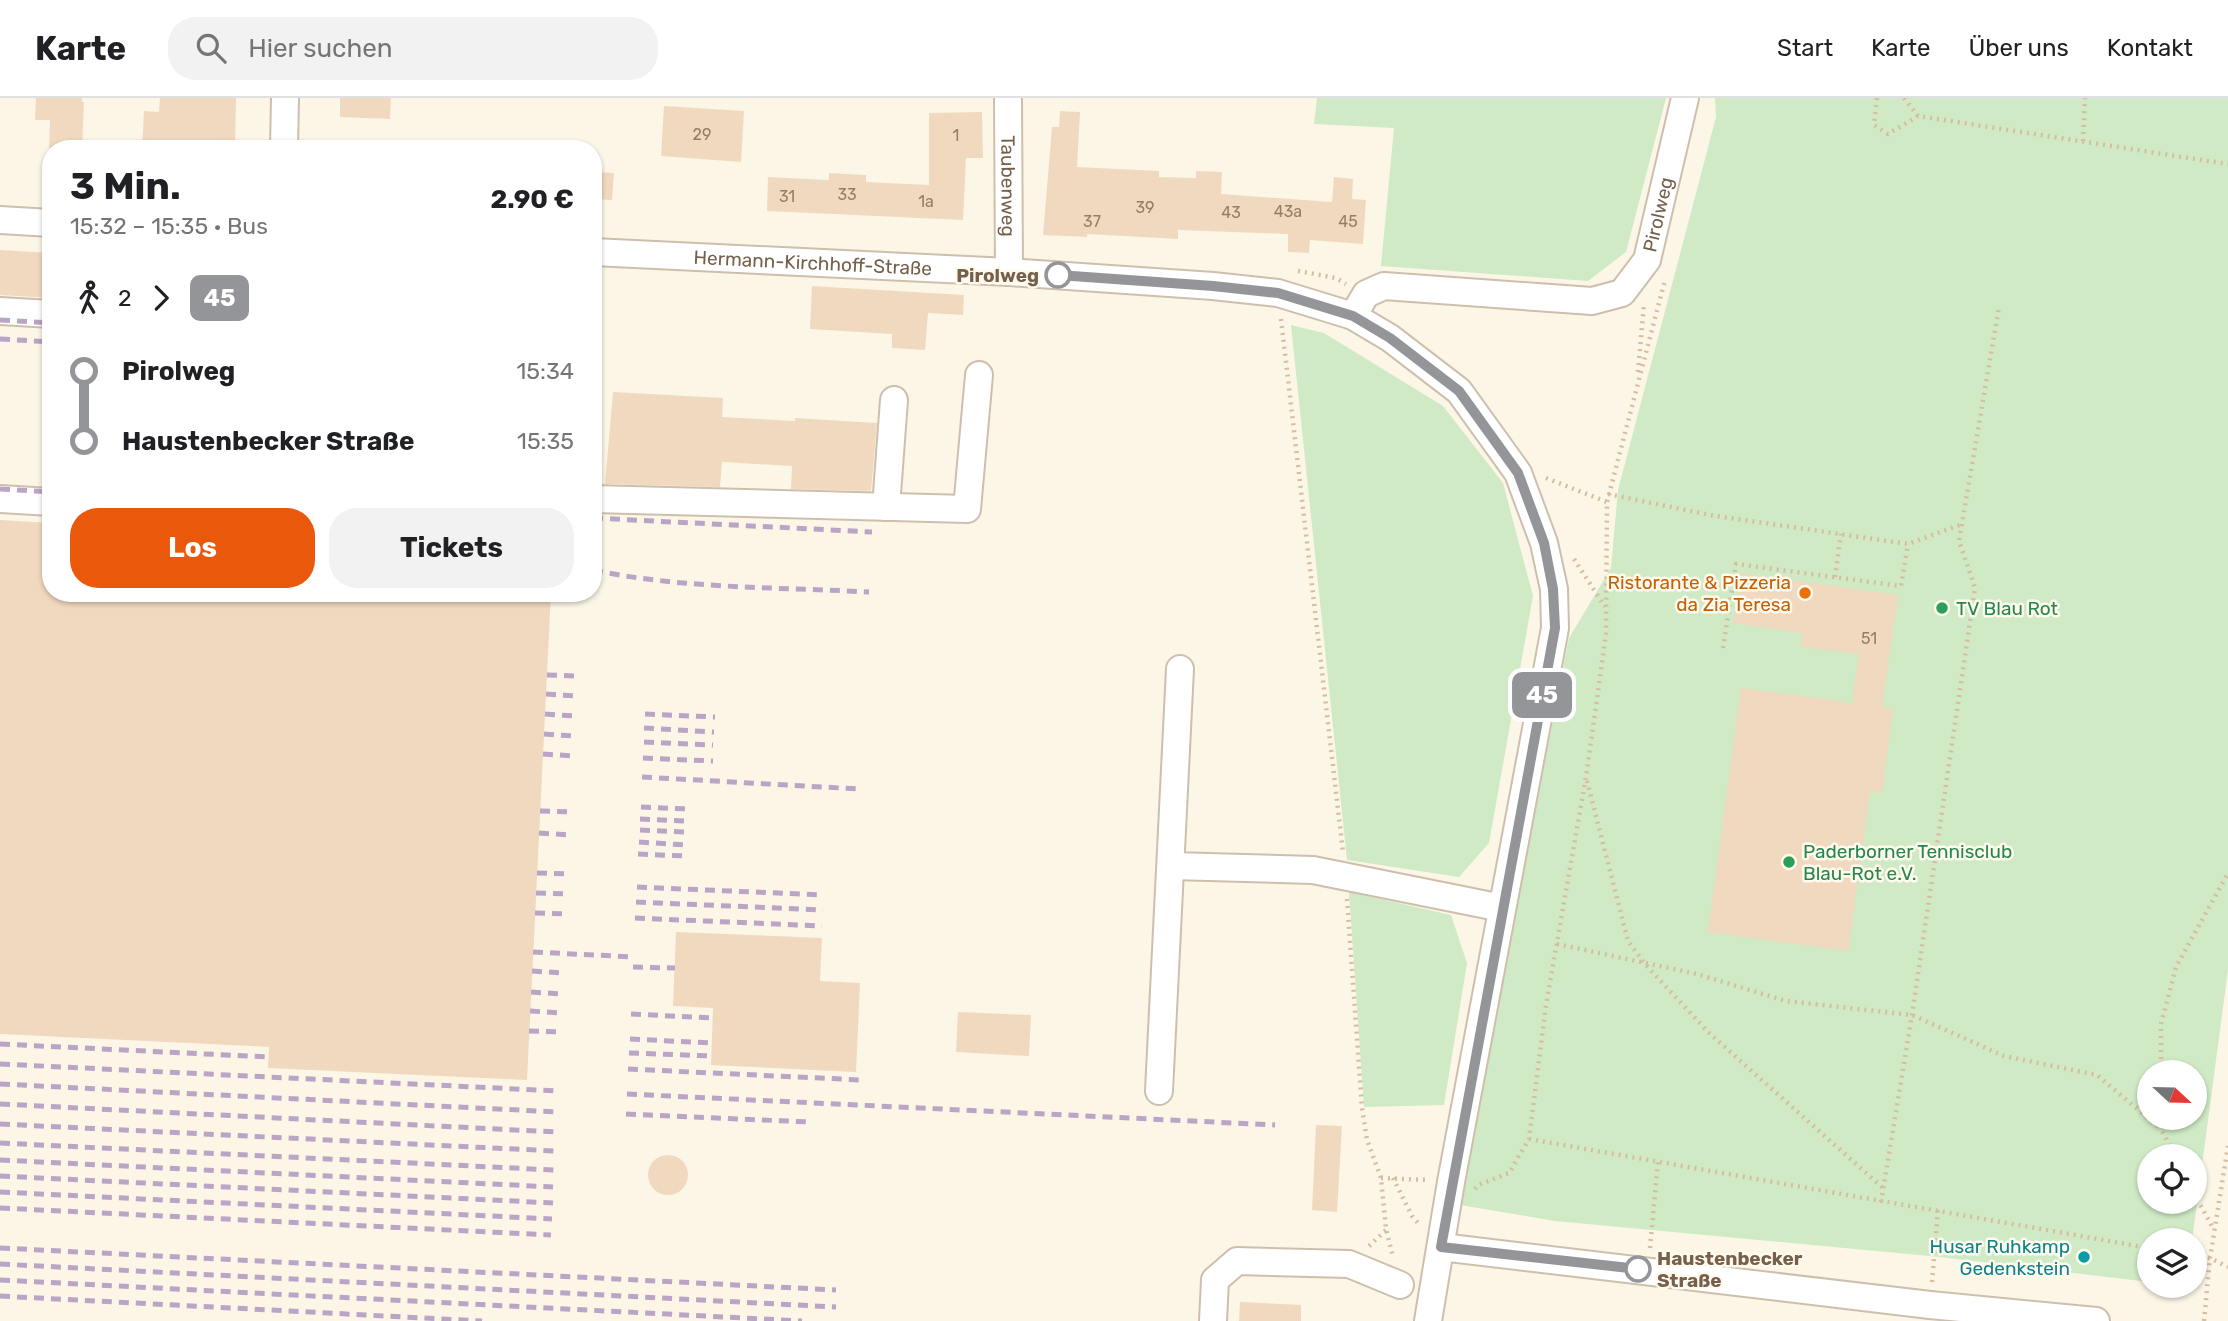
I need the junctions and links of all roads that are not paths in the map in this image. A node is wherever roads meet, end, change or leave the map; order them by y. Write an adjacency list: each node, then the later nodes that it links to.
1 (285, 98): 4 (street)
2 (1008, 98): 8 (street, Taubenweg)
3 (1685, 98): 11 (street, Pirolweg)
4 (284, 140)
5 (0, 220): 6 (street)
6 (42, 222)
7 (602, 252): 8 (street, Hermann-Kirchhoff-Straße)
8 (1009, 272): 11 (street, Hermann-Kirchhoff-Straße)
9 (0, 311): 10 (street)
10 (42, 313)
11 (1353, 316): 20 (street, Hermann-Kirchhoff-Straße)
12 (979, 375): 17 (street)
13 (894, 400): 17 (street)
14 (0, 499): 16 (street)
15 (602, 499): 17 (street)
16 (42, 501)
17 (886, 507)
18 (1180, 669): 19 (street)
19 (1172, 866): 20 (street); 21 (street)
20 (1502, 908): 22 (street, Hermann-Kirchhoff-Straße)
21 (1159, 1091)
22 (1441, 1247): 25 (street, Hermann-Kirchhoff-Straße); 26 (street)
23 (1399, 1286): 24 (street)
24 (1213, 1321)
25 (1428, 1321)
26 (2095, 1321)

